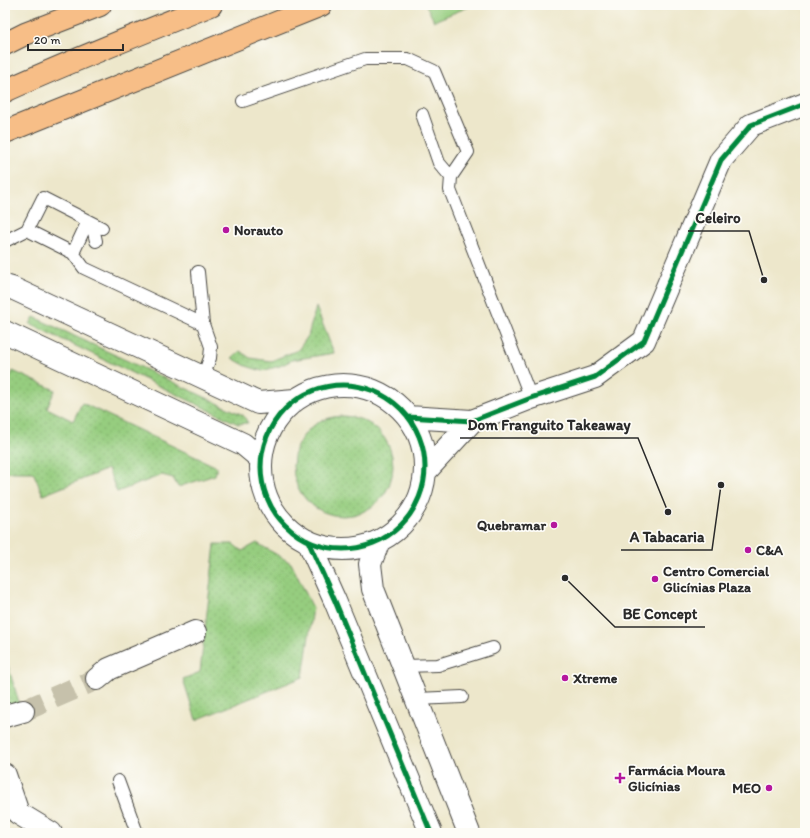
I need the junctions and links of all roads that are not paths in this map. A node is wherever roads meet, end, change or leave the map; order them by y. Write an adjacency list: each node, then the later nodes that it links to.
1 (100, 5): 4 (main road)
2 (211, 5): 5 (main road)
3 (321, 5): 9 (main road)
4 (5, 44)
5 (5, 91)
6 (243, 101): 11 (lane)
7 (805, 104): 22 (street)
8 (422, 114): 11 (lane)
9 (11, 130): 10 (street)
10 (5, 144)
11 (450, 177): 22 (lane)
12 (94, 224): 13 (lane); 15 (lane); 16 (lane)
13 (27, 230): 14 (lane); 16 (lane)
14 (5, 241)
15 (96, 241)
16 (73, 253): 19 (lane)
17 (198, 272): 19 (lane)
18 (7, 284): 21 (street)
19 (203, 324): 21 (lane)
20 (5, 332): 26 (street)
21 (203, 378): 23 (street)
22 (531, 398): 25 (street)
23 (295, 400): 24 (street); 26 (street)
24 (408, 417): 25 (street); 27 (street)
25 (472, 421): 27 (street)
26 (261, 459): 28 (street)
27 (425, 472): 29 (street)
28 (308, 541): 29 (street); 40 (street)
29 (379, 541): 32 (street)
30 (195, 632): 33 (street)
31 (493, 648): 32 (lane)
32 (404, 666): 35 (street)
33 (97, 678)
34 (462, 697): 35 (lane)
35 (417, 698): 41 (street)
36 (5, 775): 38 (street)
37 (118, 781): 39 (lane)
38 (51, 833)
39 (137, 833)
40 (431, 833)
41 (470, 833)

